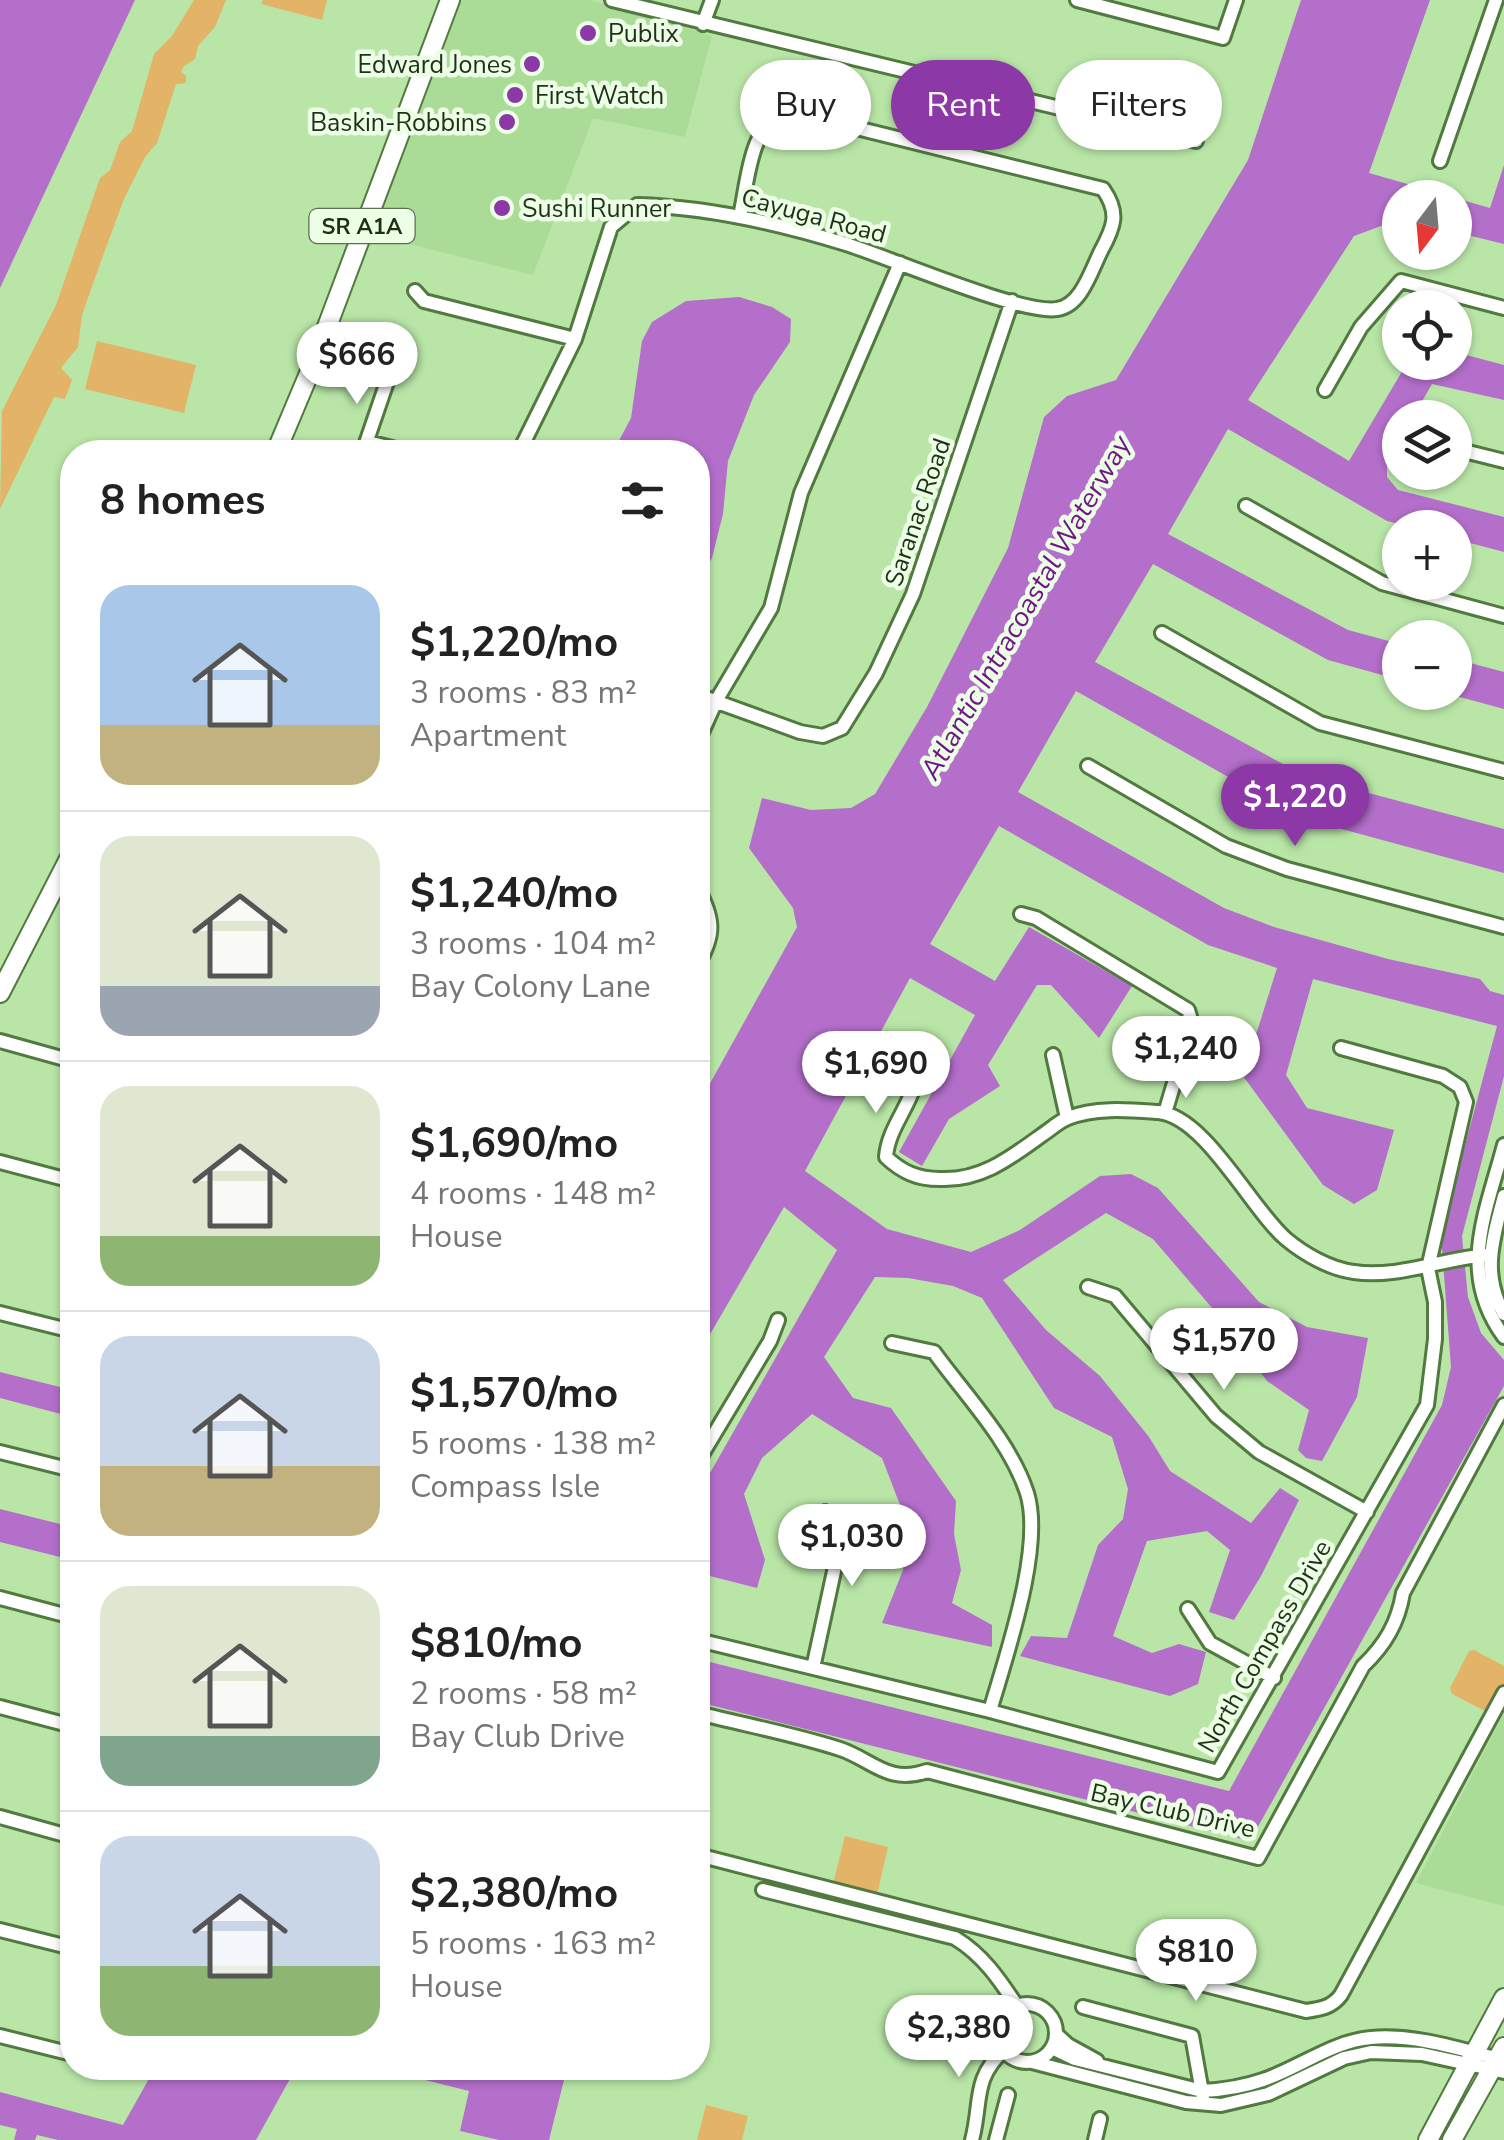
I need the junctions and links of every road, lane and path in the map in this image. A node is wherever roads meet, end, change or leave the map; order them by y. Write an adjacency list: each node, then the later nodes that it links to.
1 (450, 0): 18 (main road, SR A1A)
2 (612, 0): 7 (street)
3 (712, 0): 7 (street)
4 (1077, 0): 5 (street)
5 (1236, 0)
6 (1496, 0): 9 (street)
7 (702, 24): 8 (street)
8 (1055, 108)
9 (1440, 161)
10 (740, 216): 11 (street, Cayuga Road); 13 (street); 15 (street, Cayuga Road)
11 (900, 263): 13 (street); 27 (street, Cayuga Road)
12 (415, 292): 15 (street)
13 (1012, 301): 27 (street, Saranac Road)
14 (1504, 308): 17 (street)
15 (575, 338): 20 (street, Cayuga Road)
16 (389, 376): 19 (street)
17 (1325, 390)
18 (281, 440)
19 (368, 440)
20 (526, 440)
21 (1472, 453): 22 (street)
22 (1504, 461)
23 (1246, 506): 24 (street)
24 (1504, 616)
25 (1162, 633): 30 (street)
26 (710, 698): 27 (street)
27 (716, 700): 28 (street, Cayuga Road)
28 (710, 714)
29 (1088, 766): 33 (street)
30 (1504, 771)
31 (60, 876): 34 (main road)
32 (1021, 914): 40 (street)
33 (1504, 927)
34 (0, 993)
35 (0, 1041): 38 (street)
36 (1341, 1048): 48 (street)
37 (1052, 1055): 41 (street)
38 (60, 1058)
39 (915, 1084): 41 (street)
40 (1166, 1112): 41 (street); 48 (street)
41 (1067, 1118)
42 (1504, 1149): 46 (street)
43 (0, 1162): 44 (street)
44 (60, 1178)
45 (1504, 1196): 46 (street)
46 (1497, 1215): 47 (street)
47 (1478, 1256): 48 (street); 51 (street); 54 (street)
48 (1434, 1266): 61 (street, North Compass Drive)
49 (1088, 1287): 61 (street)
50 (0, 1313): 53 (street)
51 (1504, 1314)
52 (778, 1320): 57 (street)
53 (60, 1328)
54 (1504, 1337)
55 (892, 1343): 70 (street)
56 (1504, 1405): 71 (street, Bay Club Drive)
57 (710, 1442)
58 (0, 1452): 59 (street)
59 (60, 1467)
60 (825, 1512): 66 (street)
61 (1367, 1512): 67 (street, North Compass Drive)
62 (0, 1598): 64 (street)
63 (1188, 1608): 67 (street)
64 (60, 1614)
65 (710, 1643): 66 (street, North Compass Drive)
66 (813, 1668): 70 (street, North Compass Drive)
67 (1274, 1678): 70 (street, North Compass Drive)
68 (1504, 1693): 75 (street)
69 (0, 1707): 72 (street)
70 (990, 1711)
71 (710, 1715)
72 (60, 1723)
73 (0, 1818): 74 (street)
74 (60, 1833)
75 (710, 1859)
76 (762, 1890): 80 (street)
77 (0, 1930): 78 (street)
78 (60, 1945)
79 (1504, 1998): 86 (main road)
80 (1017, 2006): 83 (street); 84 (street)
81 (1083, 2007): 92 (street)
82 (0, 2036): 85 (street)
83 (1055, 2041): 87 (street); 89 (street); 90 (street)
84 (1004, 2050): 87 (street); 94 (street)
85 (60, 2051)
86 (1471, 2059): 88 (street); 92 (street); 97 (main road)
87 (1032, 2062): 90 (street)
88 (1500, 2062): 98 (main road)
89 (1103, 2064): 90 (street); 92 (street)
90 (1079, 2067): 92 (street)
91 (1008, 2096): 95 (street)
92 (1203, 2098)
93 (1100, 2120): 96 (street)
94 (972, 2140)
95 (996, 2140)
96 (1095, 2140)
97 (1428, 2140)
98 (1452, 2140)

